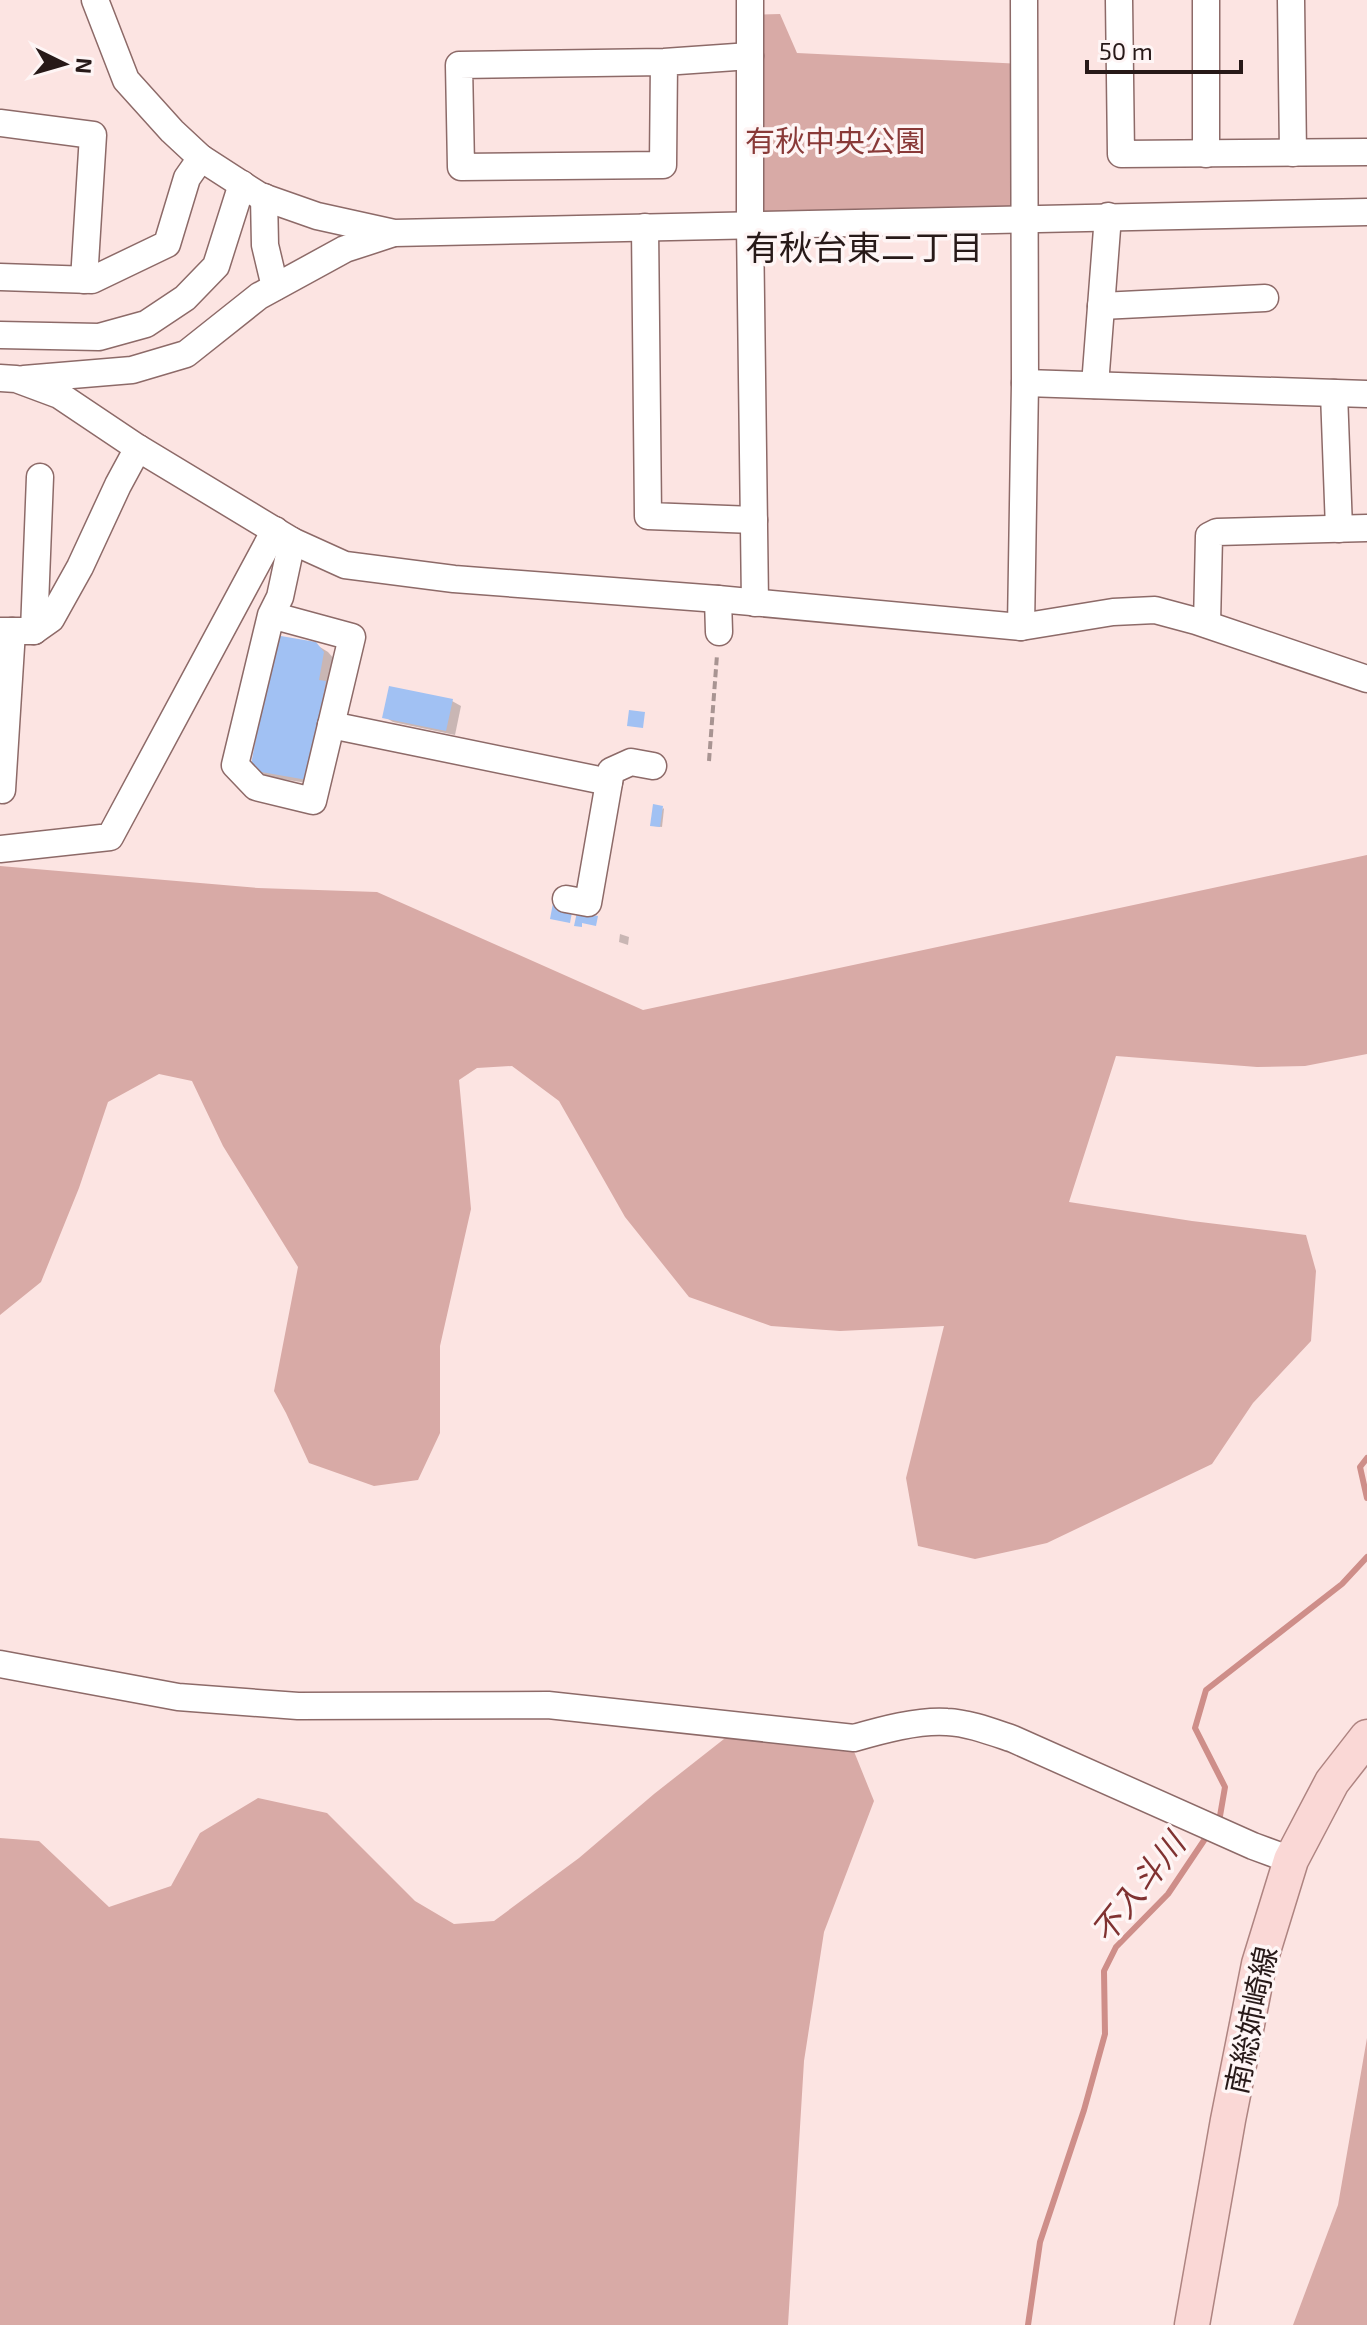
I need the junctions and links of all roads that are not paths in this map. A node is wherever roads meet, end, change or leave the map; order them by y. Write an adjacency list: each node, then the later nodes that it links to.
1 (95, 0): 13 (street)
2 (750, 0): 7 (street)
3 (1024, 0): 17 (street)
4 (1119, 0): 12 (street)
5 (1206, 0): 12 (street)
6 (1291, 0): 11 (street)
7 (750, 56): 8 (street); 18 (street)
8 (664, 62): 8 (street)
9 (0, 123): 22 (street)
10 (1367, 152): 11 (street)
11 (1293, 153): 12 (street)
12 (1206, 154)
13 (201, 158): 14 (street); 22 (street)
14 (253, 190): 20 (street); 23 (street); 26 (street)
15 (1367, 212): 16 (street)
16 (1108, 216): 17 (street); 25 (street)
17 (1025, 220): 18 (street); 28 (street)
18 (750, 225): 19 (street); 34 (street)
19 (645, 227): 20 (street); 34 (street)
20 (394, 233): 23 (street)
21 (0, 277): 22 (street)
22 (84, 280)
23 (275, 287): 27 (street)
24 (1265, 298): 25 (street)
25 (1101, 306): 29 (street)
26 (0, 335)
27 (8, 379): 32 (street)
28 (1025, 383): 29 (street); 42 (street)
29 (1095, 385): 30 (street)
30 (1334, 393): 31 (street); 36 (street)
31 (1367, 394)
32 (138, 448): 37 (street); 43 (street)
33 (40, 477): 43 (street)
34 (754, 520): 39 (street)
35 (1367, 528): 36 (street)
36 (1339, 529): 41 (street)
37 (283, 536): 38 (street); 40 (street); 50 (street)
38 (718, 599): 39 (street); 44 (street)
39 (755, 603): 42 (street)
40 (271, 615): 46 (street); 46 (street)
41 (1207, 624): 42 (street); 45 (street)
42 (1021, 627)
43 (15, 631): 49 (street)
44 (719, 632)
45 (1367, 679)
46 (331, 725): 48 (street)
47 (639, 757): 48 (street)
48 (609, 782): 51 (street)
49 (2, 790)
50 (0, 849)
51 (566, 899)
52 (0, 1664): 54 (street)
53 (1367, 1737): 54 (main road, 南総姉崎線)
54 (1291, 1860): 55 (main road, 南総姉崎線)
55 (1192, 2325)

